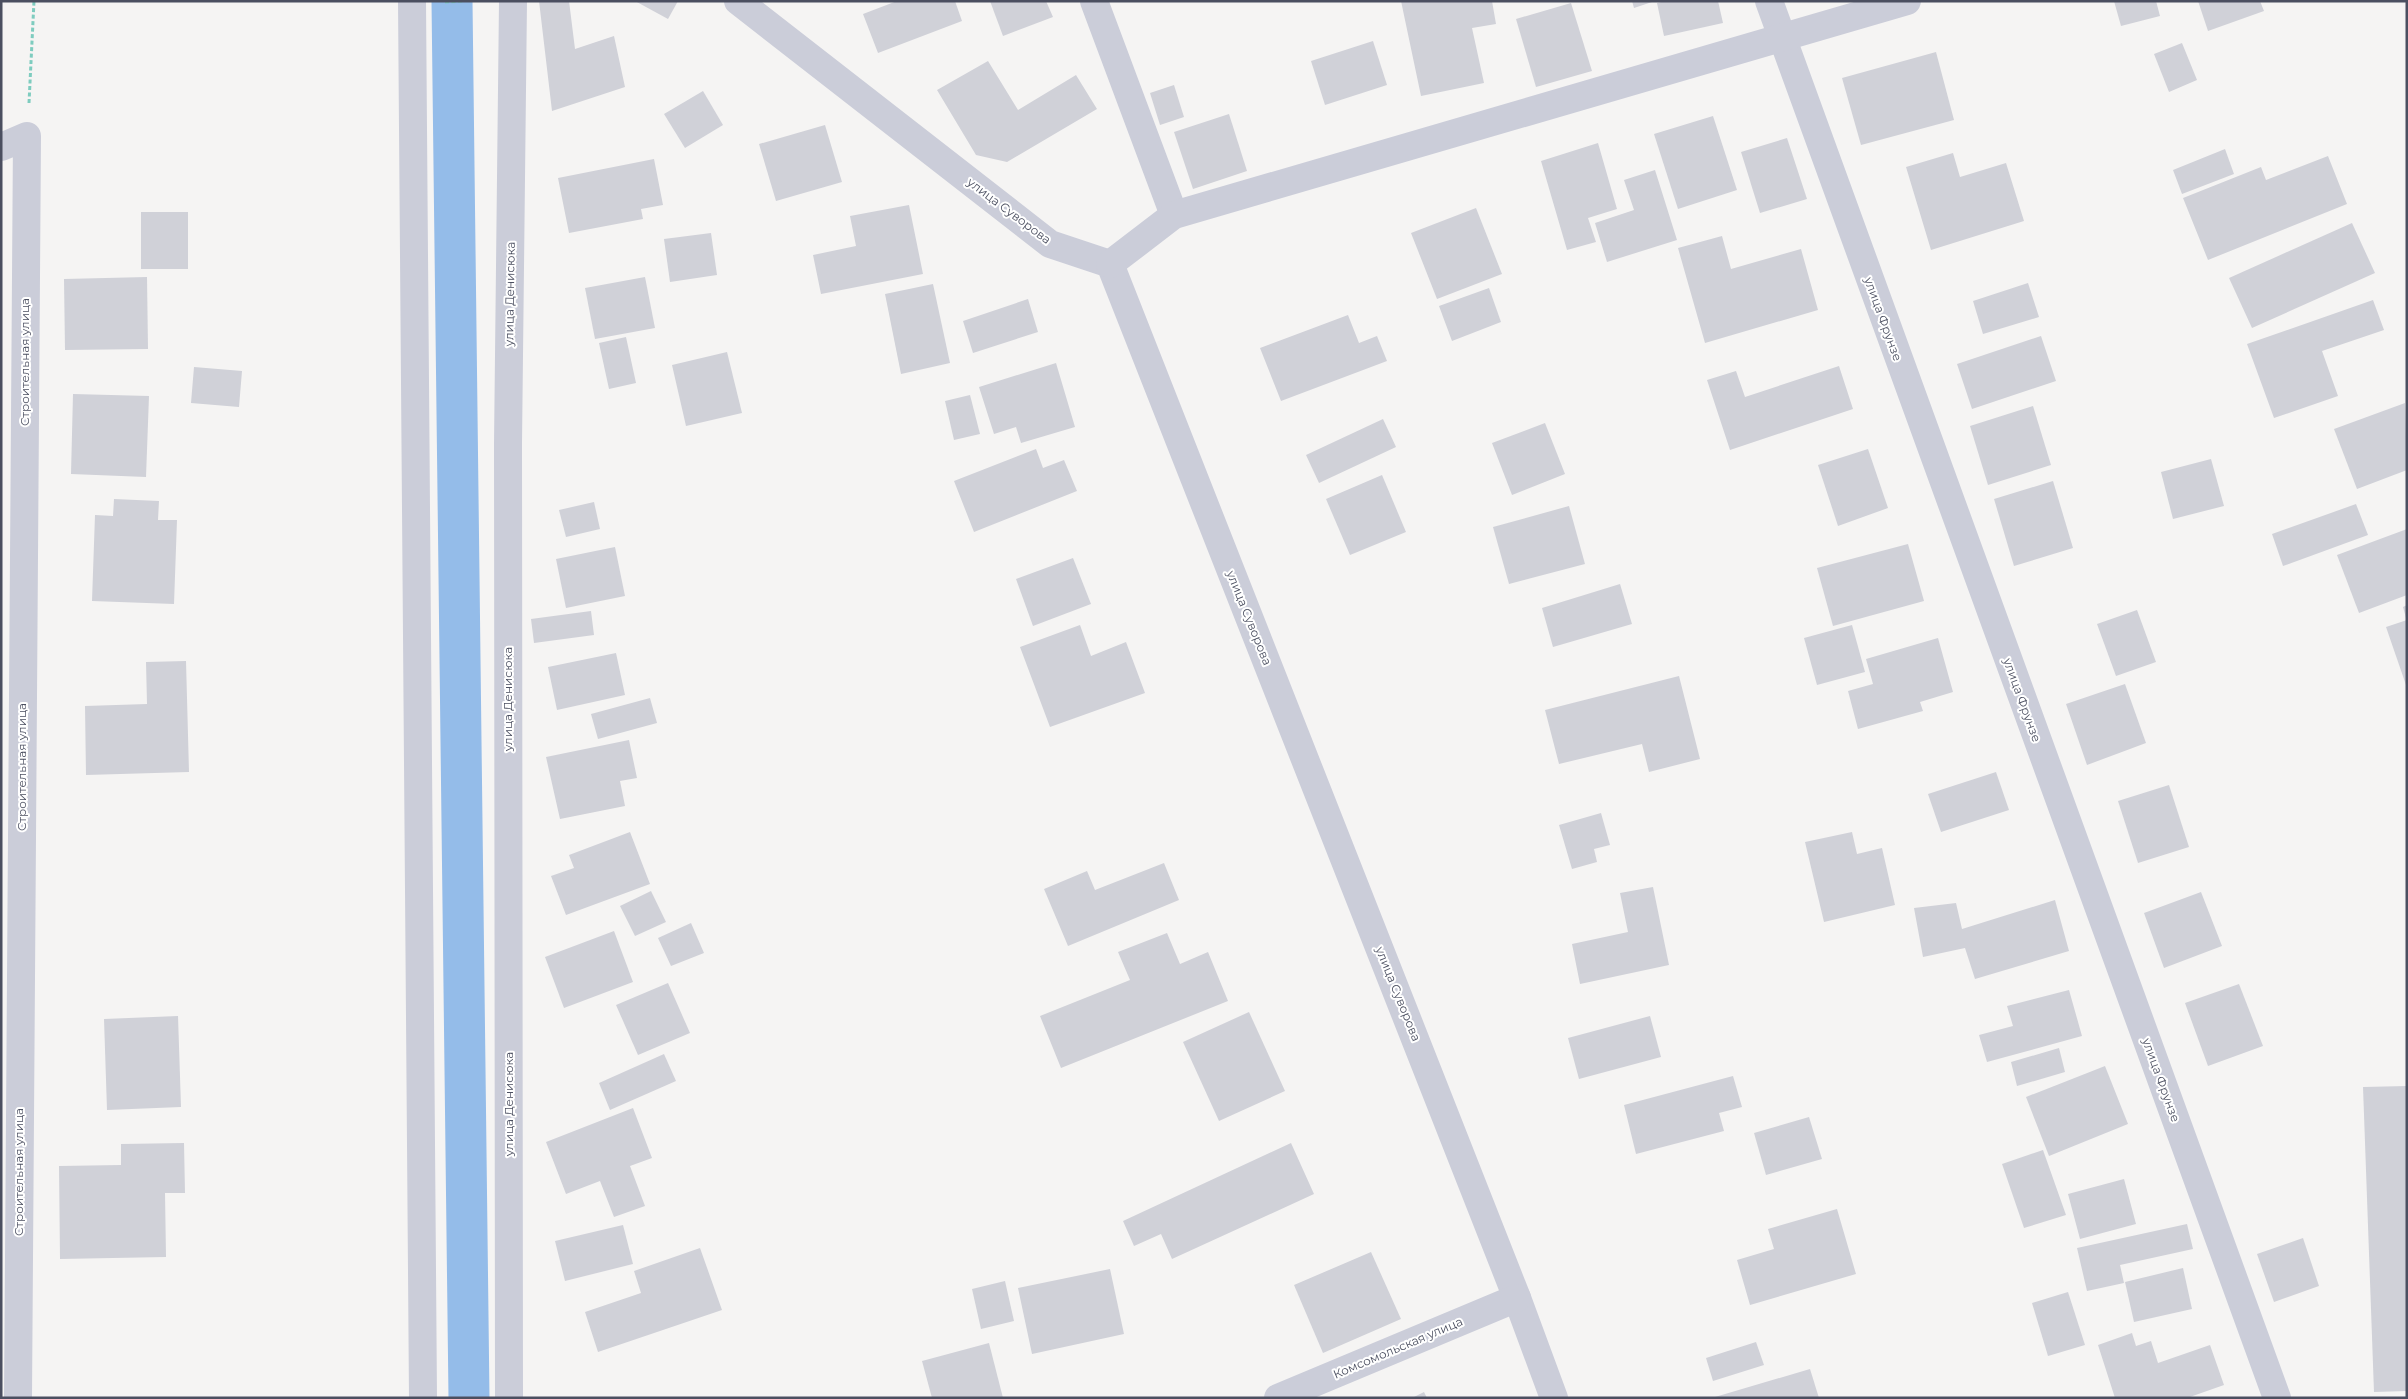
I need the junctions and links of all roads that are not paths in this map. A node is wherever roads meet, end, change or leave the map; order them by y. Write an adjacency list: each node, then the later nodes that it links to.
1 (412, 1): 13 (street)
2 (513, 1): 14 (street, улица Денисюка)
3 (738, 1): 10 (street, улица Суворова)
4 (1094, 1): 9 (street)
5 (1769, 1): 7 (street, улица Фрунзе)
6 (1907, 1): 7 (street)
7 (1781, 39): 9 (street); 17 (street, улица Фрунзе)
8 (1, 147): 12 (street, Строительная улица)
9 (1174, 216): 10 (street)
10 (1110, 264): 11 (street, улица Суворова)
11 (1518, 1298): 15 (street, Комсомольская улица); 16 (street, улица Суворова)
12 (18, 1398)
13 (423, 1398)
14 (509, 1398)
15 (1278, 1398)
16 (1554, 1398)
17 (2277, 1398)

